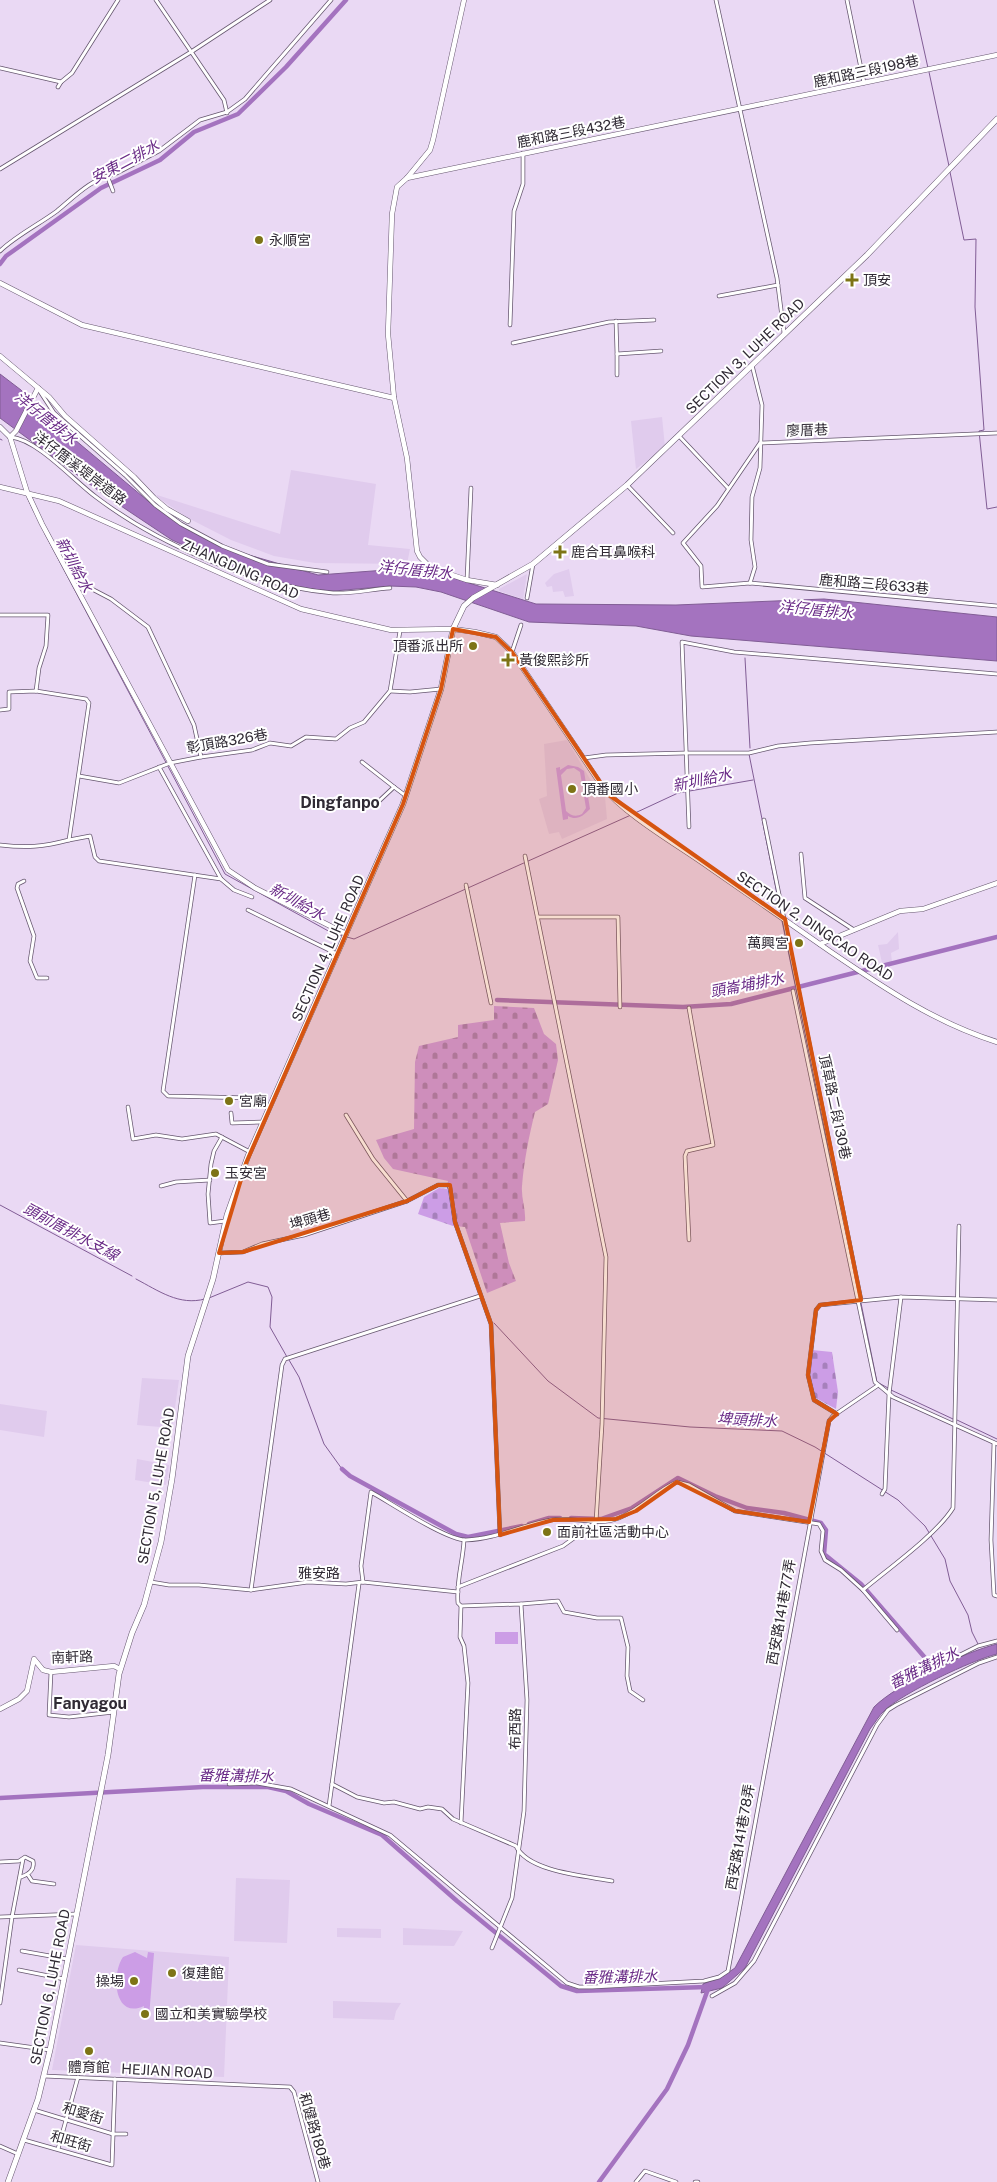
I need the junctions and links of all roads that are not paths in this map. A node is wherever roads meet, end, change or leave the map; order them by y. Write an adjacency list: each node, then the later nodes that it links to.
1 (118, 0): 10 (street)
2 (156, 0): 8 (street)
3 (270, 0): 8 (street)
4 (331, 0): 13 (street)
5 (464, 0): 18 (street)
6 (716, 0): 12 (street)
7 (847, 0): 11 (street)
8 (190, 52): 13 (street); 16 (street)
9 (997, 55): 11 (street, 鹿和路三段198巷)
10 (0, 68)
11 (864, 83): 12 (street, 鹿和路三段198巷)
12 (740, 109): 15 (street, 鹿和路三段432巷); 22 (street)
13 (227, 112): 20 (street)
14 (997, 119): 27 (main road, SECTION 3, LUHE ROAD)
15 (523, 153): 18 (street, 鹿和路三段432巷); 26 (street)
16 (0, 169)
17 (108, 178): 19 (street)
18 (407, 178): 35 (street)
19 (113, 191)
20 (0, 251)
21 (0, 283): 35 (street)
22 (778, 285): 23 (street); 27 (street)
23 (719, 296)
24 (654, 320): 25 (street)
25 (616, 321): 28 (street); 30 (street)
26 (510, 325)
27 (784, 333): 32 (main road, SECTION 3, LUHE ROAD)
28 (513, 343)
29 (661, 350): 30 (street)
30 (617, 354): 33 (street)
31 (0, 356): 34 (street)
32 (752, 364): 38 (main road, SECTION 3, LUHE ROAD); 40 (street)
33 (618, 375)
34 (38, 388): 39 (street); 46 (street); 49 (street, 洋仔厝溪堤岸道路)
35 (394, 398): 51 (street)
36 (0, 427): 39 (street)
37 (997, 433): 40 (street, 廖厝巷)
38 (679, 436): 41 (main road, SECTION 3, LUHE ROAD); 44 (street)
39 (10, 437): 45 (street); 54 (street, 洋仔厝溪堤岸道路)
40 (760, 443): 44 (street); 52 (street)
41 (627, 485): 47 (street); 48 (main road, SECTION 3, LUHE ROAD)
42 (0, 487): 45 (street, ZHANGDING ROAD)
43 (471, 488): 51 (street)
44 (728, 488): 52 (street, 鹿和路三段633巷)
45 (25, 492): 50 (street); 61 (street, ZHANGDING ROAD)
46 (188, 521)
47 (673, 533)
48 (533, 564): 53 (main road, SECTION 3, LUHE ROAD); 55 (street)
49 (327, 572)
50 (70, 578): 70 (street); 73 (street)
51 (467, 580): 53 (street)
52 (750, 583): 57 (street, 鹿和路三段633巷)
53 (498, 585): 56 (main road, SECTION 3, LUHE ROAD)
54 (390, 588)
55 (526, 598)
56 (464, 606): 60 (main road, SECTION 4, LUHE ROAD)
57 (997, 606)
58 (0, 615): 65 (street)
59 (521, 625): 62 (street)
60 (453, 629): 61 (street, ZHANGDING ROAD); 62 (street, ZHANGDING ROAD); 64 (main road, SECTION 4, LUHE ROAD)
61 (400, 631): 66 (street)
62 (512, 652): 71 (street, ZHANGDING ROAD)
63 (997, 674): 69 (street)
64 (441, 689): 66 (street); 77 (main road, SECTION 4, LUHE ROAD)
65 (36, 691): 67 (street); 75 (street)
66 (390, 691): 70 (street, 彰頂路326巷)
67 (0, 710)
68 (997, 732): 69 (street)
69 (684, 753): 71 (street); 80 (street)
70 (201, 757): 73 (street, 彰頂路326巷)
71 (584, 758): 93 (street, SECTION 2, DINGCAO ROAD)
72 (362, 762): 76 (street)
73 (169, 763): 74 (street, 彰頂路326巷); 95 (street)
74 (161, 766): 75 (street, 彰頂路326巷); 86 (street)
75 (79, 776): 81 (street)
76 (394, 787): 77 (street); 78 (street)
77 (406, 796): 95 (main road, SECTION 4, LUHE ROAD)
78 (378, 802)
79 (764, 820): 93 (street, 頂草路二段130巷)
80 (689, 826)
81 (68, 840): 82 (street); 85 (street)
82 (0, 845)
83 (801, 854): 94 (street)
84 (525, 856): 92 (street)
85 (195, 875): 86 (street); 105 (street)
86 (221, 879): 90 (street)
87 (24, 881): 98 (street)
88 (997, 883): 94 (street)
89 (466, 885): 100 (street)
90 (252, 897)
91 (248, 910): 97 (street)
92 (538, 917): 101 (street); 130 (street)
93 (785, 919): 96 (street, SECTION 2, DINGCAO ROAD); 122 (street, 頂草路二段130巷)
94 (854, 930): 96 (street)
95 (346, 934): 97 (main road, SECTION 4, LUHE ROAD)
96 (820, 944): 103 (street, SECTION 2, DINGCAO ROAD)
97 (337, 955): 105 (main road, SECTION 4, LUHE ROAD)
98 (47, 978)
99 (794, 991): 122 (street)
100 (491, 1003)
101 (620, 1007)
102 (689, 1008): 116 (street)
103 (997, 1042)
104 (128, 1107): 109 (street)
105 (270, 1108): 108 (main road, SECTION 4, LUHE ROAD)
106 (231, 1113): 108 (street)
107 (346, 1115): 113 (street)
108 (264, 1122): 110 (main road, SECTION 4, LUHE ROAD)
109 (222, 1137): 110 (street); 111 (street)
110 (250, 1152): 114 (main road, SECTION 4, LUHE ROAD)
111 (210, 1180): 112 (street); 114 (street)
112 (161, 1186)
113 (407, 1201): 117 (street, 埤頭巷); 118 (street, 埤頭巷)
114 (226, 1221): 117 (main road, SECTION 4, LUHE ROAD)
115 (959, 1226): 120 (street)
116 (689, 1240)
117 (219, 1253): 121 (main road, SECTION 4, LUHE ROAD)
118 (480, 1296): 132 (street); 139 (street)
119 (901, 1296): 120 (street); 122 (street); 125 (street)
120 (958, 1299): 123 (street); 127 (street)
121 (206, 1300): 134 (main road, SECTION 5, LUHE ROAD)
122 (859, 1300): 124 (street); 126 (street)
123 (997, 1300)
124 (877, 1386): 125 (street); 126 (street)
125 (889, 1394): 127 (street); 129 (street)
126 (837, 1414): 131 (street, 西安路141巷77弄)
127 (954, 1424): 128 (street); 138 (street)
128 (995, 1443): 141 (street)
129 (882, 1494)
130 (596, 1522): 131 (street); 132 (street); 137 (street)
131 (809, 1522): 138 (street); 151 (street, 西安路141巷77弄)
132 (500, 1535): 133 (street)
133 (464, 1540): 135 (street); 137 (street)
134 (151, 1582): 139 (street, 雅安路); 147 (main road, SECTION 5, LUHE ROAD)
135 (363, 1582): 136 (street, 雅安路); 140 (street)
136 (359, 1584): 139 (street, 雅安路); 155 (street)
137 (458, 1587): 140 (street)
138 (865, 1589): 144 (street)
139 (251, 1590)
140 (458, 1592): 143 (street)
141 (997, 1596)
142 (521, 1604): 143 (street); 150 (street); 159 (street, 布西路)
143 (461, 1606): 158 (street)
144 (897, 1630)
145 (997, 1641): 148 (street)
146 (997, 1657): 178 (street)
147 (120, 1669): 149 (street, 南軒路); 153 (main road, SECTION 5, LUHE ROAD)
148 (928, 1671)
149 (51, 1672): 152 (street, 南軒路); 153 (street)
150 (644, 1700)
151 (775, 1706): 169 (street, 西安路141巷78弄)
152 (0, 1709)
153 (114, 1712): 156 (main road, SECTION 5, LUHE ROAD)
154 (229, 1784): 157 (street)
155 (332, 1784): 157 (street); 158 (street)
156 (101, 1794): 166 (main road, SECTION 6, LUHE ROAD)
157 (329, 1806): 169 (street)
158 (462, 1823): 159 (street)
159 (519, 1852): 164 (street); 169 (street, 布西路)
160 (23, 1859): 161 (street); 162 (street); 163 (street)
161 (0, 1862)
162 (28, 1875): 163 (street); 165 (street)
163 (21, 1877): 168 (street)
164 (612, 1880)
165 (54, 1884)
166 (76, 1914): 168 (street); 173 (main road, SECTION 6, LUHE ROAD)
167 (0, 1917): 168 (street)
168 (12, 1917): 174 (street)
169 (501, 1929): 170 (street, 布西路)
170 (492, 1948)
171 (22, 1951): 173 (street)
172 (0, 1960): 174 (street)
173 (67, 1960): 176 (main road, SECTION 6, LUHE ROAD)
174 (6, 1961): 177 (street)
175 (19, 1970): 176 (street)
176 (64, 1978): 181 (main road, SECTION 6, LUHE ROAD)
177 (1, 1987): 179 (street)
178 (712, 1996)
179 (0, 2003)
180 (0, 2044): 181 (street)
181 (50, 2050): 182 (main road, SECTION 6, LUHE ROAD)
182 (44, 2076): 183 (street, HEJIAN ROAD); 186 (main road, SECTION 6, LUHE ROAD)
183 (78, 2077): 184 (street, HEJIAN ROAD); 187 (street)
184 (116, 2080): 185 (street, HEJIAN ROAD); 188 (street)
185 (290, 2087): 195 (street, 和健路180巷)
186 (34, 2110): 187 (street, 和愛街); 190 (main road, SECTION 6, LUHE ROAD)
187 (66, 2119): 188 (street, 和愛街); 192 (street)
188 (113, 2134): 189 (street, 和愛街); 192 (street, 和旺街)
189 (126, 2134)
190 (24, 2140): 192 (street, 和旺街); 193 (main road, SECTION 6, LUHE ROAD)
191 (0, 2146): 193 (street)
192 (58, 2149)
193 (18, 2154): 194 (main road, SECTION 6, LUHE ROAD)
194 (8, 2182)
195 (318, 2182)
196 (636, 2182): 197 (street)
197 (676, 2182)

